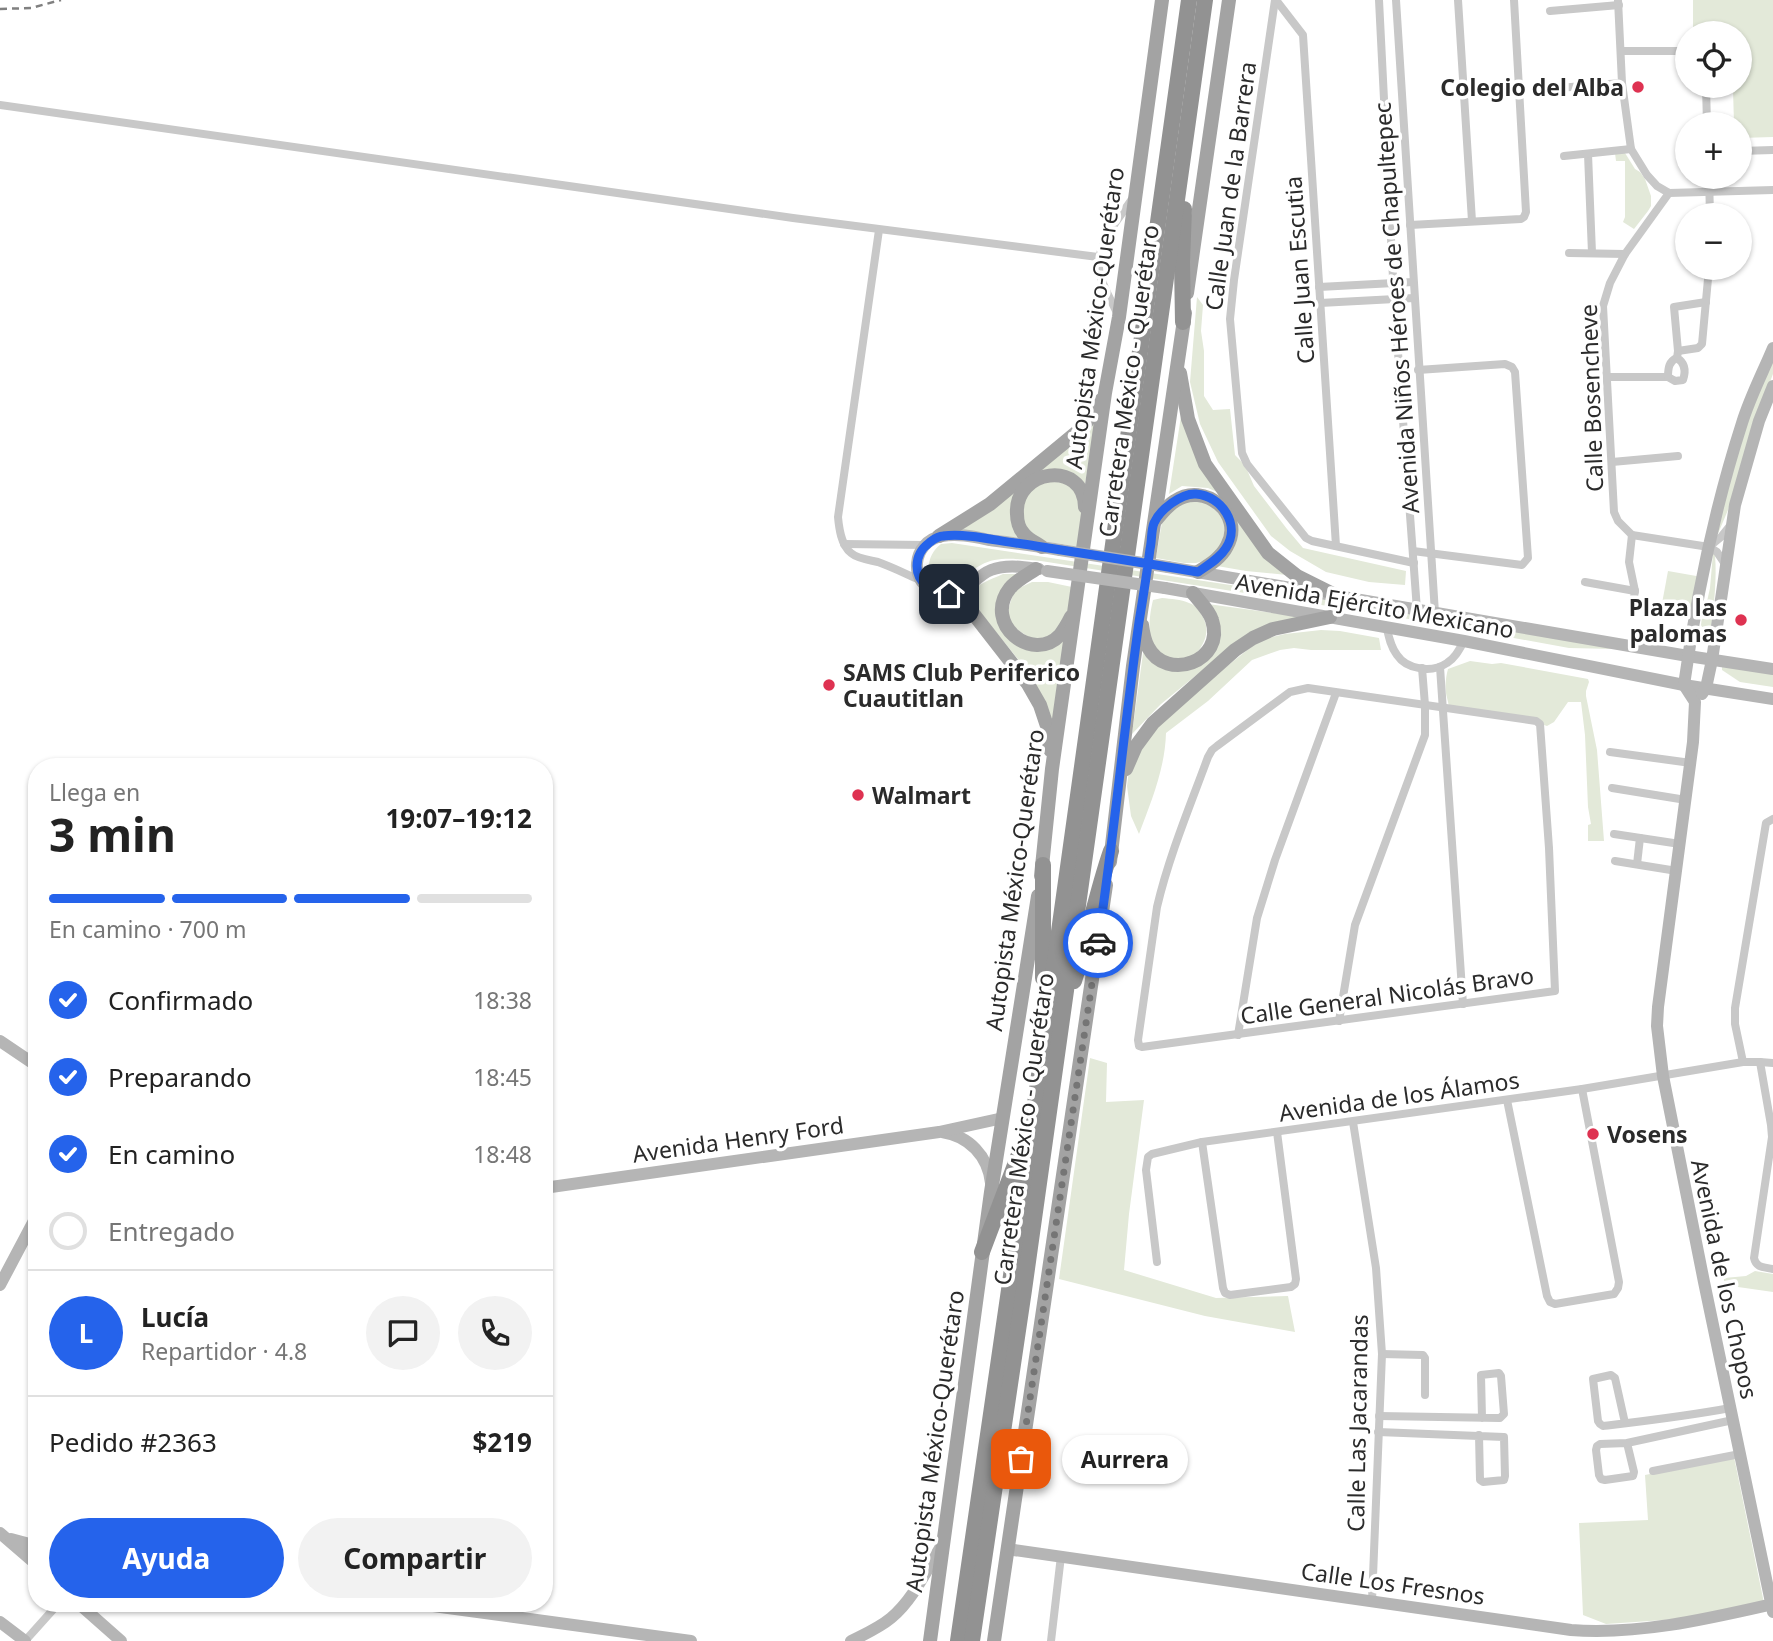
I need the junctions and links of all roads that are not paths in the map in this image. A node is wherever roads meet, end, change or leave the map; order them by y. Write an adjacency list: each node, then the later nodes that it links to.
1 (1162, 0): 31 (main road, Autopista México-Querétaro)
2 (1189, 0): 120 (highway, Carretera México - Querétaro)
3 (1205, 0): 21 (highway, Carretera México - Querétaro)
4 (1229, 0): 49 (main road)
5 (1276, 0): 43 (street, Calle Juan Escutia); 70 (street, Calle Juan de la Barrera)
6 (1379, 0): 15 (street, Avenida Niños Héroes de Chapultepec)
7 (1396, 0): 14 (street, Avenida Niños Héroes de Chapultepec)
8 (1458, 0): 33 (street)
9 (1514, 0): 33 (street)
10 (1618, 3): 11 (street); 12 (street)
11 (1550, 11)
12 (1622, 51): 13 (street); 18 (street)
13 (1675, 51)
14 (1400, 57): 15 (street); 16 (street, Avenida Niños Héroes de Chapultepec)
15 (1382, 58): 17 (street, Avenida Niños Héroes de Chapultepec)
16 (1401, 74): 17 (street); 34 (street, Avenida Niños Héroes de Chapultepec)
17 (1383, 75): 42 (street, Avenida Niños Héroes de Chapultepec)
18 (1622, 83): 19 (street); 22 (street)
19 (1558, 88)
20 (0, 105): 35 (street)
21 (1186, 125): 49 (highway); 120 (highway, Carretera México - Querétaro)
22 (1630, 149): 25 (street); 29 (street)
23 (1773, 150): 24 (street)
24 (1752, 151)
25 (1588, 154): 26 (street); 37 (street)
26 (1564, 156)
27 (1709, 189): 30 (street)
28 (1773, 190): 30 (street)
29 (1669, 193): 30 (street); 38 (street, Calle Bosencheve)
30 (1709, 193): 32 (street)
31 (1136, 194): 39 (street); 48 (main road, Autopista México-Querétaro)
32 (1709, 203)
33 (1472, 222): 34 (street)
34 (1410, 225): 41 (street, Avenida Niños Héroes de Chapultepec)
35 (879, 230): 39 (street); 67 (street)
36 (1569, 253): 37 (street)
37 (1592, 253): 38 (street)
38 (1625, 254): 54 (street, Calle Bosencheve)
39 (1098, 257): 48 (street)
40 (1707, 280): 46 (street)
41 (1413, 282): 42 (street); 44 (street, Avenida Niños Héroes de Chapultepec)
42 (1394, 283): 43 (street); 45 (street, Avenida Niños Héroes de Chapultepec)
43 (1319, 287): 47 (street, Calle Juan Escutia)
44 (1414, 298): 45 (street); 53 (street, Avenida Niños Héroes de Chapultepec)
45 (1395, 299): 47 (street); 59 (street, Avenida Niños Héroes de Chapultepec)
46 (1706, 302): 51 (street); 51 (street)
47 (1320, 303): 70 (street, Calle Juan Escutia)
48 (1119, 317): 57 (main road, Autopista México-Querétaro)
49 (1183, 322): 52 (main road)
50 (1773, 348): 71 (street)
51 (1678, 354): 55 (street); 55 (street)
52 (1178, 361): 62 (main road); 83 (main road)
53 (1418, 370): 58 (street, Avenida Niños Héroes de Chapultepec); 73 (street)
54 (1606, 377): 55 (street); 61 (street, Calle Bosencheve)
55 (1668, 377)
56 (1773, 386): 63 (street)
57 (1105, 393): 64 (main road, Autopista México-Querétaro); 66 (main road)
58 (1422, 425): 59 (street); 73 (street, Avenida Niños Héroes de Chapultepec)
59 (1405, 426): 72 (street, Avenida Niños Héroes de Chapultepec)
60 (1678, 456): 61 (street)
61 (1612, 462): 65 (street, Calle Bosencheve)
62 (1154, 522): 77 (main road); 88 (main road)
63 (1732, 524): 71 (street); 75 (street)
64 (1086, 529): 69 (main road); 86 (main road, Autopista México-Querétaro)
65 (1632, 535): 71 (street); 80 (street)
66 (939, 536): 68 (street); 69 (street, Avenida Ejército Mexicano)
67 (844, 544): 68 (street); 78 (street)
68 (925, 545): 78 (street)
69 (1042, 547): 77 (street, Avenida Ejército Mexicano, bridge)
70 (1336, 547): 74 (street, Calle Juan de la Barrera)
71 (1709, 547): 75 (street); 92 (street)
72 (1413, 551): 73 (street); 74 (street, Avenida Niños Héroes de Chapultepec)
73 (1432, 553): 87 (street, Avenida Niños Héroes de Chapultepec)
74 (1414, 563): 84 (street, Avenida Niños Héroes de Chapultepec)
75 (1725, 564): 93 (street)
76 (1041, 570): 81 (street, Avenida Ejército Mexicano, bridge); 82 (street, Avenida Ejército Mexicano); 86 (main road)
77 (1198, 572): 83 (street, Avenida Ejército Mexicano)
78 (920, 580): 82 (street)
79 (1585, 582): 80 (street)
80 (1635, 591): 85 (street)
81 (1193, 593): 88 (main road); 89 (street, Avenida Ejército Mexicano)
82 (958, 594): 106 (main road)
83 (1337, 596): 84 (street, Avenida Ejército Mexicano)
84 (1417, 610): 87 (street, Avenida Ejército Mexicano)
85 (1632, 610)
86 (1074, 613): 106 (main road, Autopista México-Querétaro)
87 (1435, 613): 92 (street, Avenida Ejército Mexicano)
88 (1140, 618): 109 (main road)
89 (1330, 618): 90 (street, Avenida Ejército Mexicano); 109 (main road)
90 (1387, 629): 91 (street, Avenida Ejército Mexicano); 95 (street)
91 (1464, 642): 94 (street); 97 (street, Avenida Ejército Mexicano)
92 (1688, 656): 93 (street, Avenida Ejército Mexicano); 97 (street)
93 (1712, 660): 96 (street, Avenida Ejército Mexicano); 98 (street)
94 (1440, 667): 95 (street); 103 (street)
95 (1422, 668): 102 (street)
96 (1773, 669)
97 (1684, 685): 98 (street, Avenida Ejército Mexicano); 101 (street)
98 (1706, 688): 100 (street, Avenida Ejército Mexicano); 101 (street)
99 (1336, 693): 102 (street, Calle General Nicolás Bravo); 122 (street); 122 (street, Calle General Nicolás Bravo)
100 (1773, 699)
101 (1695, 702): 105 (street, Avenida de los Chopos)
102 (1425, 705): 103 (street, Calle General Nicolás Bravo); 121 (street)
103 (1443, 708): 119 (street); 119 (street, Calle General Nicolás Bravo)
104 (1610, 752): 105 (street)
105 (1691, 763): 108 (street, Avenida de los Chopos)
106 (1052, 769): 117 (main road, Autopista México-Querétaro)
107 (1612, 788): 108 (street)
108 (1686, 800): 113 (street, Avenida de los Chopos)
109 (1117, 801): 114 (main road)
110 (1773, 819): 125 (street)
111 (1614, 834): 112 (street)
112 (1640, 838): 113 (street); 116 (street)
113 (1680, 844): 118 (street, Avenida de los Chopos)
114 (1111, 851): 120 (highway); 158 (main road)
115 (1615, 861): 116 (street)
116 (1637, 864): 118 (street)
117 (1043, 865): 120 (highway); 131 (main road, Autopista México-Querétaro)
118 (1677, 870): 128 (street, Avenida de los Chopos)
119 (1463, 1004): 121 (street, Calle General Nicolás Bravo)
120 (1054, 1016): 132 (highway, Carretera México - Querétaro); 173 (highway, Carretera México - Querétaro)
121 (1339, 1021): 122 (street, Calle General Nicolás Bravo)
122 (1238, 1035)
123 (0, 1041): 124 (street)
124 (28, 1060)
125 (1743, 1062): 126 (street); 128 (street)
126 (1760, 1062): 127 (street); 142 (street)
127 (1773, 1063)
128 (1663, 1076): 129 (street, Avenida de los Álamos); 146 (street, Avenida de los Chopos)
129 (1581, 1089): 130 (street, Avenida de los Álamos); 130 (street)
130 (1507, 1100): 133 (street, Avenida de los Álamos)
131 (1003, 1118): 134 (street, Avenida Henry Ford); 138 (main road, Autopista México-Querétaro)
132 (1032, 1120): 140 (highway); 172 (highway, Carretera México - Querétaro)
133 (1353, 1122): 135 (street, Avenida de los Álamos); 144 (street, Calle Las Jacarandas)
134 (939, 1132): 137 (street, Avenida Henry Ford); 138 (street, Avenida Henry Ford)
135 (1277, 1132): 136 (street, Avenida de los Álamos); 136 (street)
136 (1202, 1142): 141 (street, Avenida de los Álamos)
137 (553, 1187)
138 (991, 1192): 140 (main road, Autopista México-Querétaro)
139 (28, 1232): 143 (street)
140 (982, 1252): 156 (main road, Autopista México-Querétaro)
141 (1157, 1262)
142 (1773, 1269)
143 (0, 1285)
144 (1382, 1354): 145 (street); 147 (street, Calle Las Jacarandas)
145 (1425, 1395)
146 (1731, 1414): 149 (street); 152 (street); 153 (street, Avenida de los Chopos)
147 (1379, 1416): 148 (street); 150 (street, Calle Las Jacarandas)
148 (1482, 1418): 148 (street)
149 (1625, 1423): 149 (street)
150 (1378, 1432): 151 (street); 161 (street, Calle Las Jacarandas)
151 (1479, 1435): 151 (street)
152 (1627, 1443): 152 (street)
153 (1740, 1454): 154 (street); 162 (street, Avenida de los Chopos)
154 (1653, 1471)
155 (2, 1533): 157 (street); 160 (street)
156 (944, 1541): 170 (street); 171 (main road, Autopista México-Querétaro)
157 (28, 1543)
158 (1007, 1549): 159 (street, Calle Los Fresnos); 174 (main road)
159 (1061, 1556): 161 (street, Calle Los Fresnos); 175 (street)
160 (28, 1558)
161 (1372, 1601): 162 (street, Calle Los Fresnos)
162 (1772, 1607)
163 (51, 1612): 167 (street)
164 (88, 1612): 168 (street)
165 (477, 1612): 169 (street)
166 (0, 1622): 167 (street)
167 (25, 1641)
168 (121, 1641)
169 (691, 1641)
170 (852, 1641)
171 (930, 1641)
172 (958, 1641)
173 (972, 1641)
174 (994, 1641)
175 (1051, 1641)

